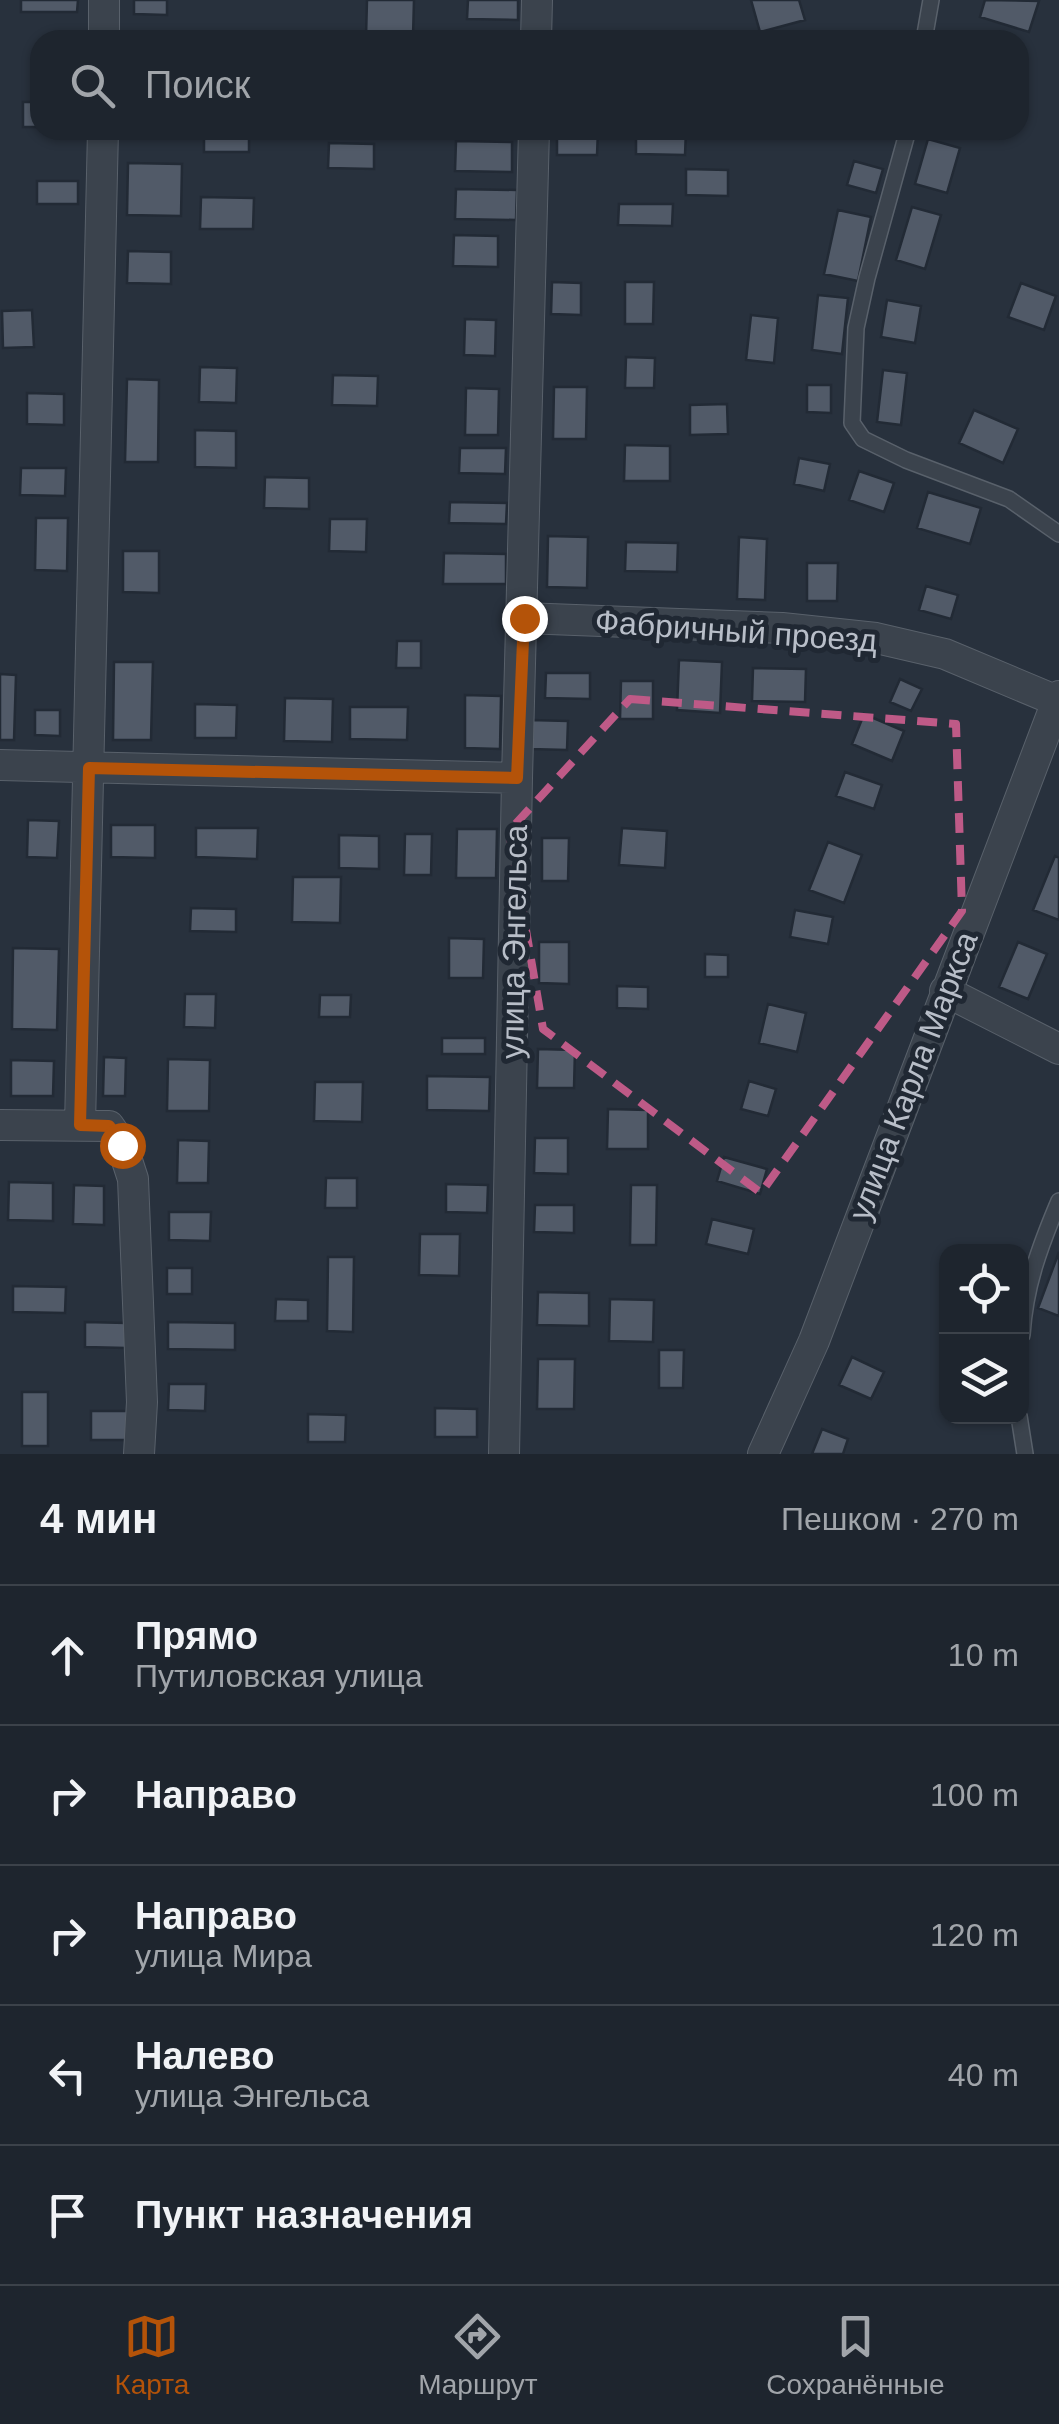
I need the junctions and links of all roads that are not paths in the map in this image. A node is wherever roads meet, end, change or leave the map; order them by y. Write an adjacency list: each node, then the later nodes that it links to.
1 (104, 0): 4 (street)
2 (537, 0): 5 (street)
3 (931, 0): 6 (lane)
4 (104, 30)
5 (536, 30)
6 (926, 30)
7 (103, 140): 14 (street)
8 (534, 140): 11 (street, улица Энгельса)
9 (905, 140): 10 (lane)
10 (1059, 534)
11 (524, 618): 12 (street, Фабричный проезд); 15 (street, улица Энгельса)
12 (1058, 698): 16 (street, улица Карла Маркса)
13 (0, 765): 14 (street)
14 (89, 768): 15 (street); 19 (street)
15 (517, 778): 24 (street, улица Энгельса)
16 (944, 991): 17 (street); 25 (street, улица Карла Маркса)
17 (1059, 1048)
18 (0, 1125): 19 (street)
19 (95, 1126): 23 (street)
20 (1059, 1201): 21 (lane)
21 (1022, 1334)
22 (1020, 1424): 26 (lane)
23 (139, 1454)
24 (504, 1454)
25 (764, 1454)
26 (1025, 1454)

